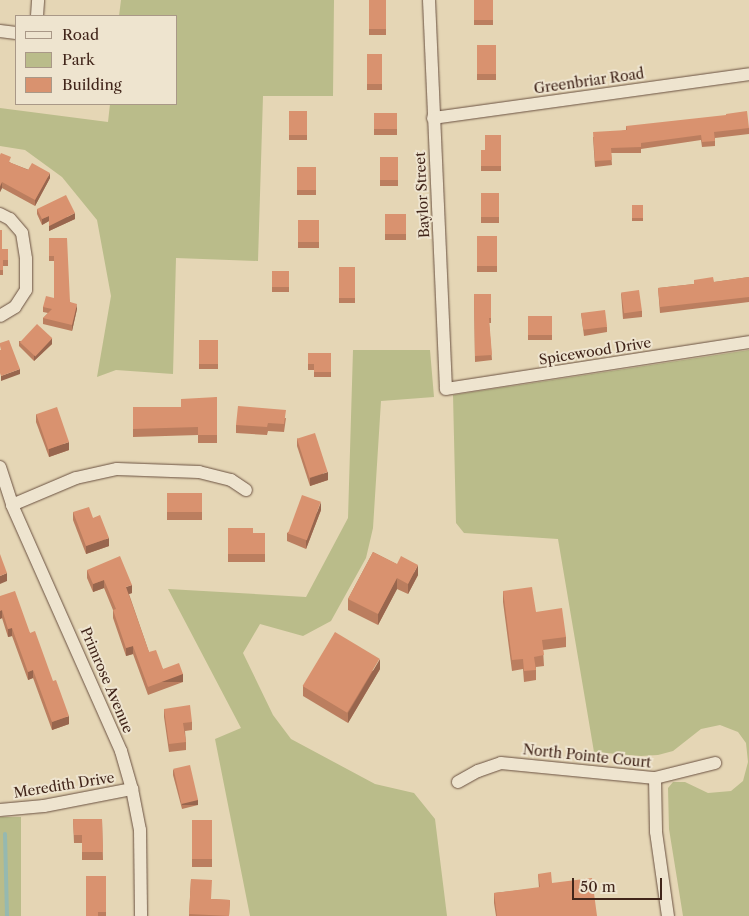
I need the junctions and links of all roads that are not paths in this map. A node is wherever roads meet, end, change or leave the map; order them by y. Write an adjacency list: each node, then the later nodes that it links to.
1 (38, 0): 3 (street)
2 (429, 0): 7 (street, Baylor Street)
3 (37, 15)
4 (0, 31): 5 (street)
5 (15, 33)
6 (749, 74): 7 (street, Greenbriar Road)
7 (433, 118): 11 (street, Baylor Street)
8 (0, 214): 9 (street)
9 (0, 316)
10 (749, 342): 11 (street, Spicewood Drive)
11 (446, 390)
12 (0, 467): 14 (street, Primrose Avenue)
13 (246, 490): 14 (street)
14 (12, 505): 18 (street, Primrose Avenue)
15 (715, 763): 16 (street, North Pointe Court)
16 (655, 778): 17 (street, North Pointe Court); 21 (street)
17 (458, 782)
18 (132, 789): 19 (street, Meredith Drive); 20 (street, Primrose Avenue)
19 (0, 810)
20 (141, 916)
21 (668, 916)

